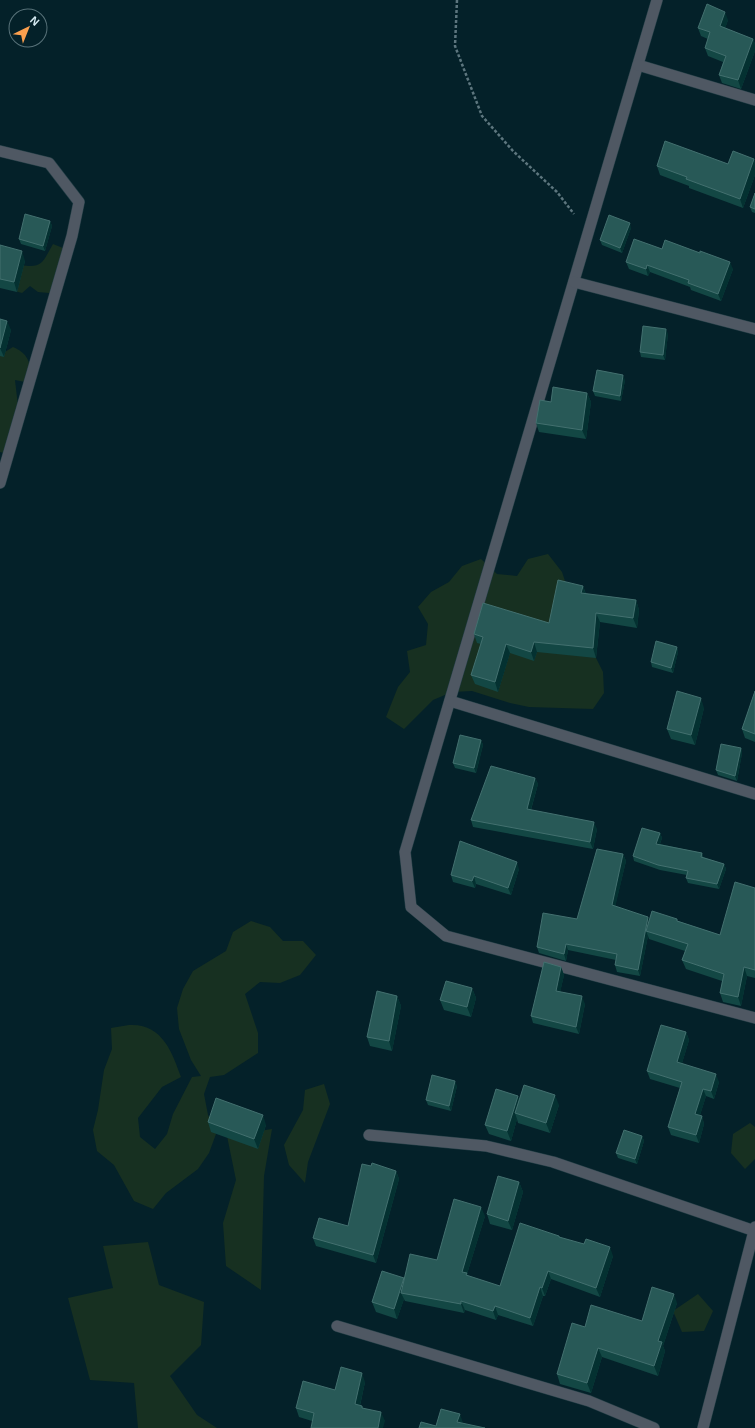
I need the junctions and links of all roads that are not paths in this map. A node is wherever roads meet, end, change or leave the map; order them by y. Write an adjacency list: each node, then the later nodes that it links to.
1 (657, 0): 2 (street)
2 (638, 65): 3 (street); 5 (street)
3 (755, 100)
4 (0, 151): 7 (street)
5 (574, 282): 6 (street); 8 (street)
6 (755, 329)
7 (0, 483)
8 (450, 701): 9 (street); 10 (street)
9 (755, 794)
10 (755, 1018)
11 (369, 1135): 12 (street)
12 (755, 1229): 15 (street)
13 (337, 1326): 14 (street)
14 (654, 1428)
15 (703, 1428)

